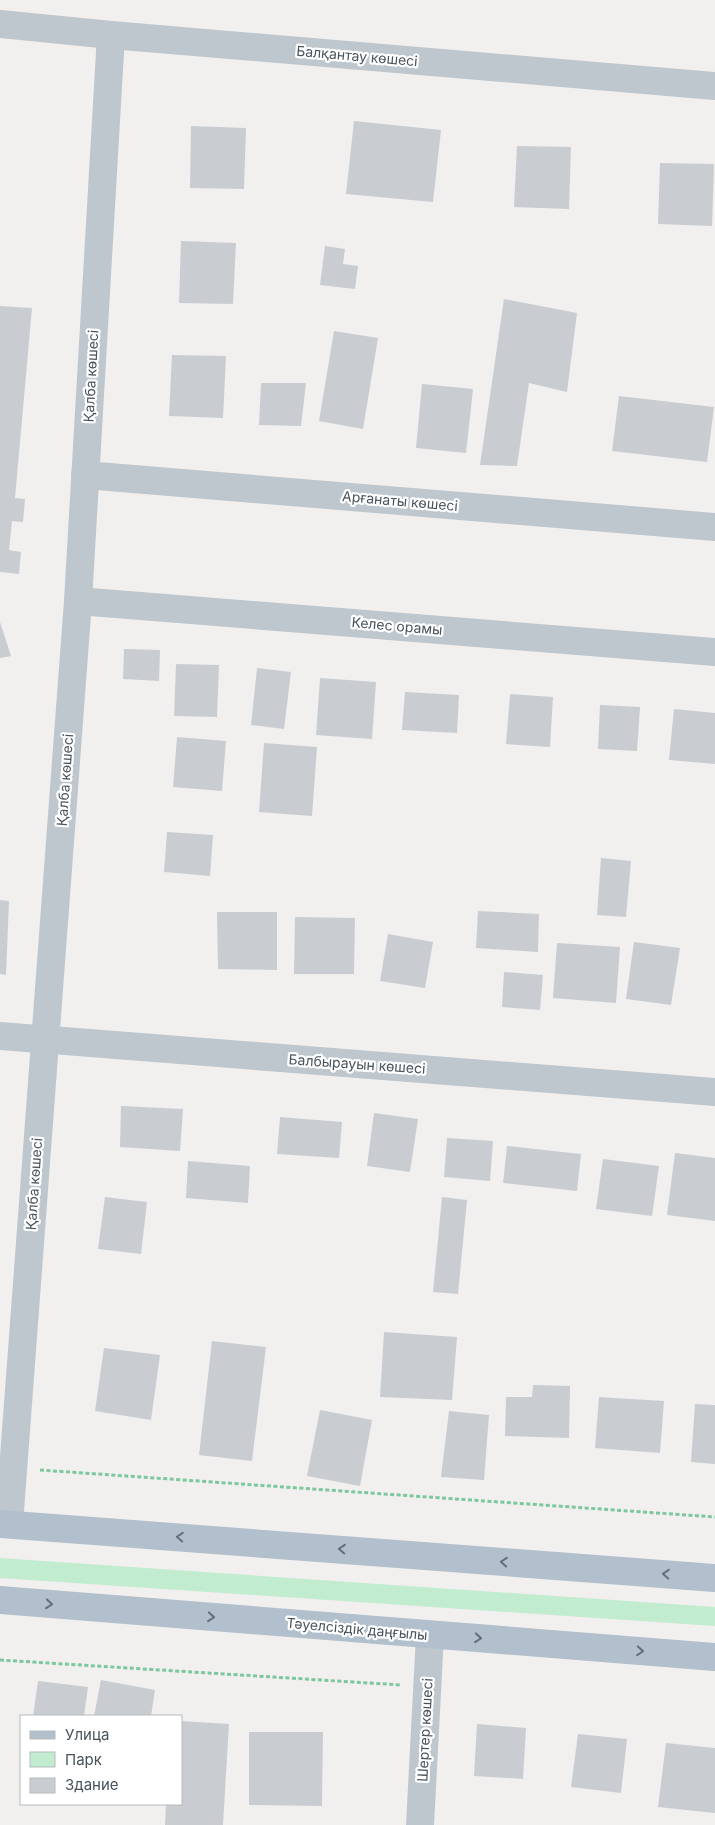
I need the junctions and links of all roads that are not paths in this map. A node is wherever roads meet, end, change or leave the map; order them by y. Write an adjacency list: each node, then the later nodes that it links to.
1 (0, 24): 2 (street, Балқантау көшесі)
2 (111, 36): 3 (street, Балқантау көшесі); 4 (street, Қалба көшесі)
3 (715, 86)
4 (85, 475): 5 (street, Арғанаты көшесі); 6 (street, Қалба көшесі)
5 (715, 526)
6 (78, 601): 7 (street, Келес орамы); 9 (street, Қалба көшесі)
7 (715, 652)
8 (0, 1036): 9 (street, Балбырауын көшесі)
9 (45, 1040): 10 (street, Балбырауын көшесі); 11 (street, Қалба көшесі)
10 (715, 1092)
11 (5, 1524): 12 (main road, one-way to 11)
12 (715, 1578)
13 (0, 1600): 14 (main road, Тәуелсіздік даңғылы, one-way to 14)
14 (430, 1635): 15 (main road, Тәуелсіздік даңғылы, one-way to 15); 16 (street, Шертер көшесі)
15 (715, 1657)
16 (420, 1825)

